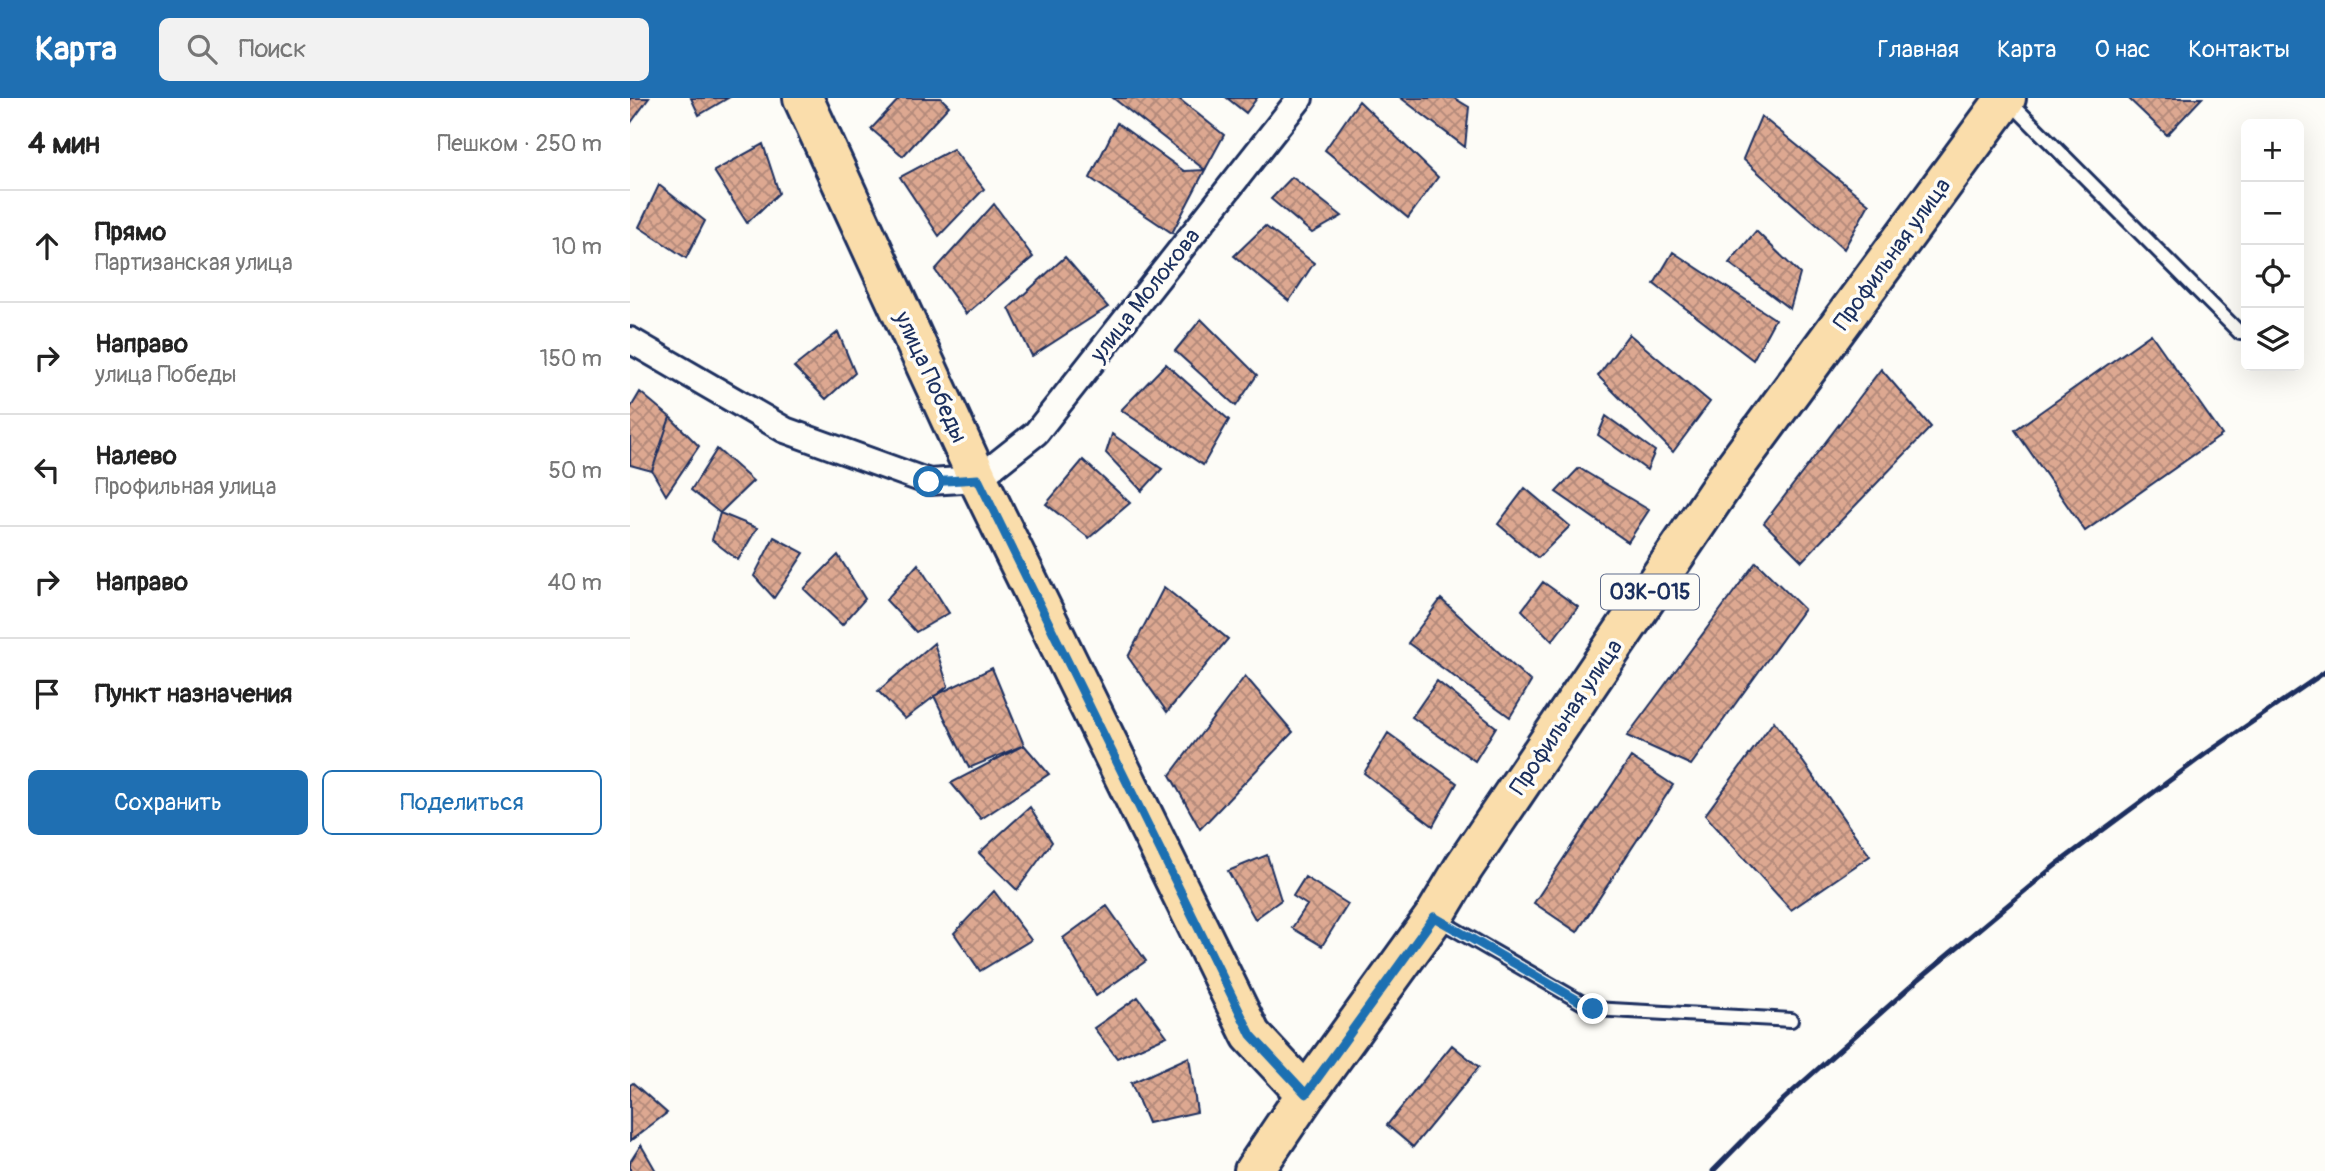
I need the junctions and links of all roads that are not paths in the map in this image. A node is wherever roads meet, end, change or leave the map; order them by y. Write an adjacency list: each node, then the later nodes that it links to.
1 (803, 98): 6 (main road, улица Победы)
2 (1300, 98): 6 (street, улица Молокова)
3 (2006, 98): 4 (lane); 7 (main road, Профильная улица / 03К-015)
4 (2240, 333)
5 (630, 340): 6 (street)
6 (978, 479): 9 (main road, улица Победы)
7 (1434, 917): 8 (lane); 9 (main road, Профильная улица / 03К-015)
8 (1791, 1020)
9 (1306, 1094): 10 (main road, Профильная улица)
10 (1261, 1168)

